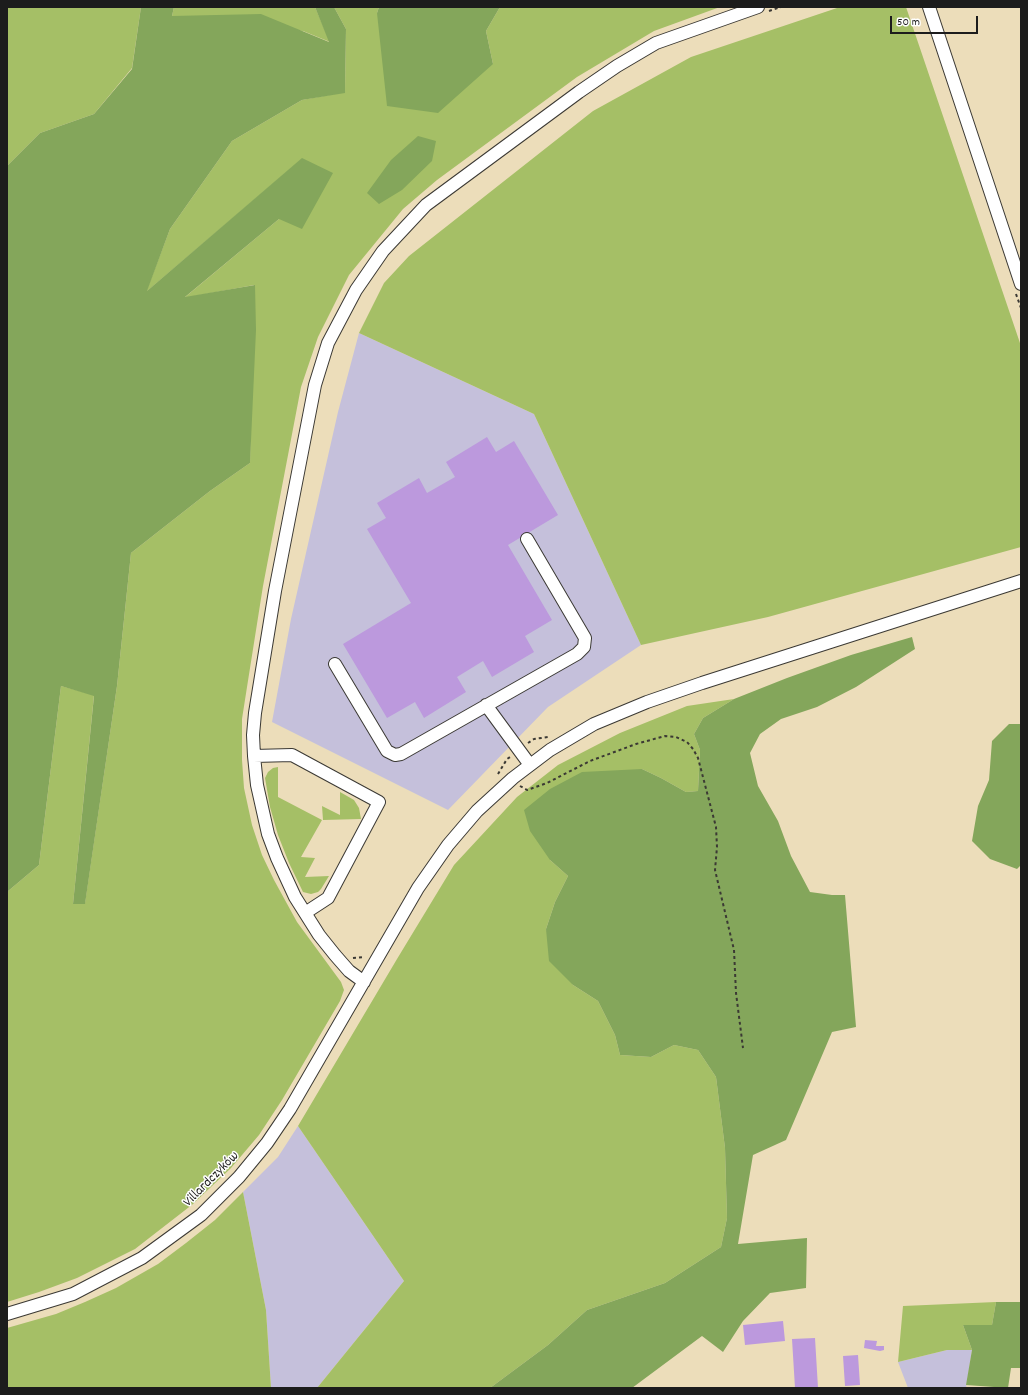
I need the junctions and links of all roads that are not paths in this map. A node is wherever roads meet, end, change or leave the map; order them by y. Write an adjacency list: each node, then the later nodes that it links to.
1 (929, 7): 3 (street)
2 (761, 10): 8 (street)
3 (1021, 284)
4 (527, 540): 7 (street)
5 (1021, 581): 9 (street, Villardczyków)
6 (335, 664): 7 (street)
7 (486, 705): 9 (street)
8 (254, 756): 10 (street); 10 (street)
9 (530, 765): 11 (street, Villardczyków)
10 (305, 913): 11 (street)
11 (364, 982): 12 (street, Villardczyków)
12 (7, 1314)

